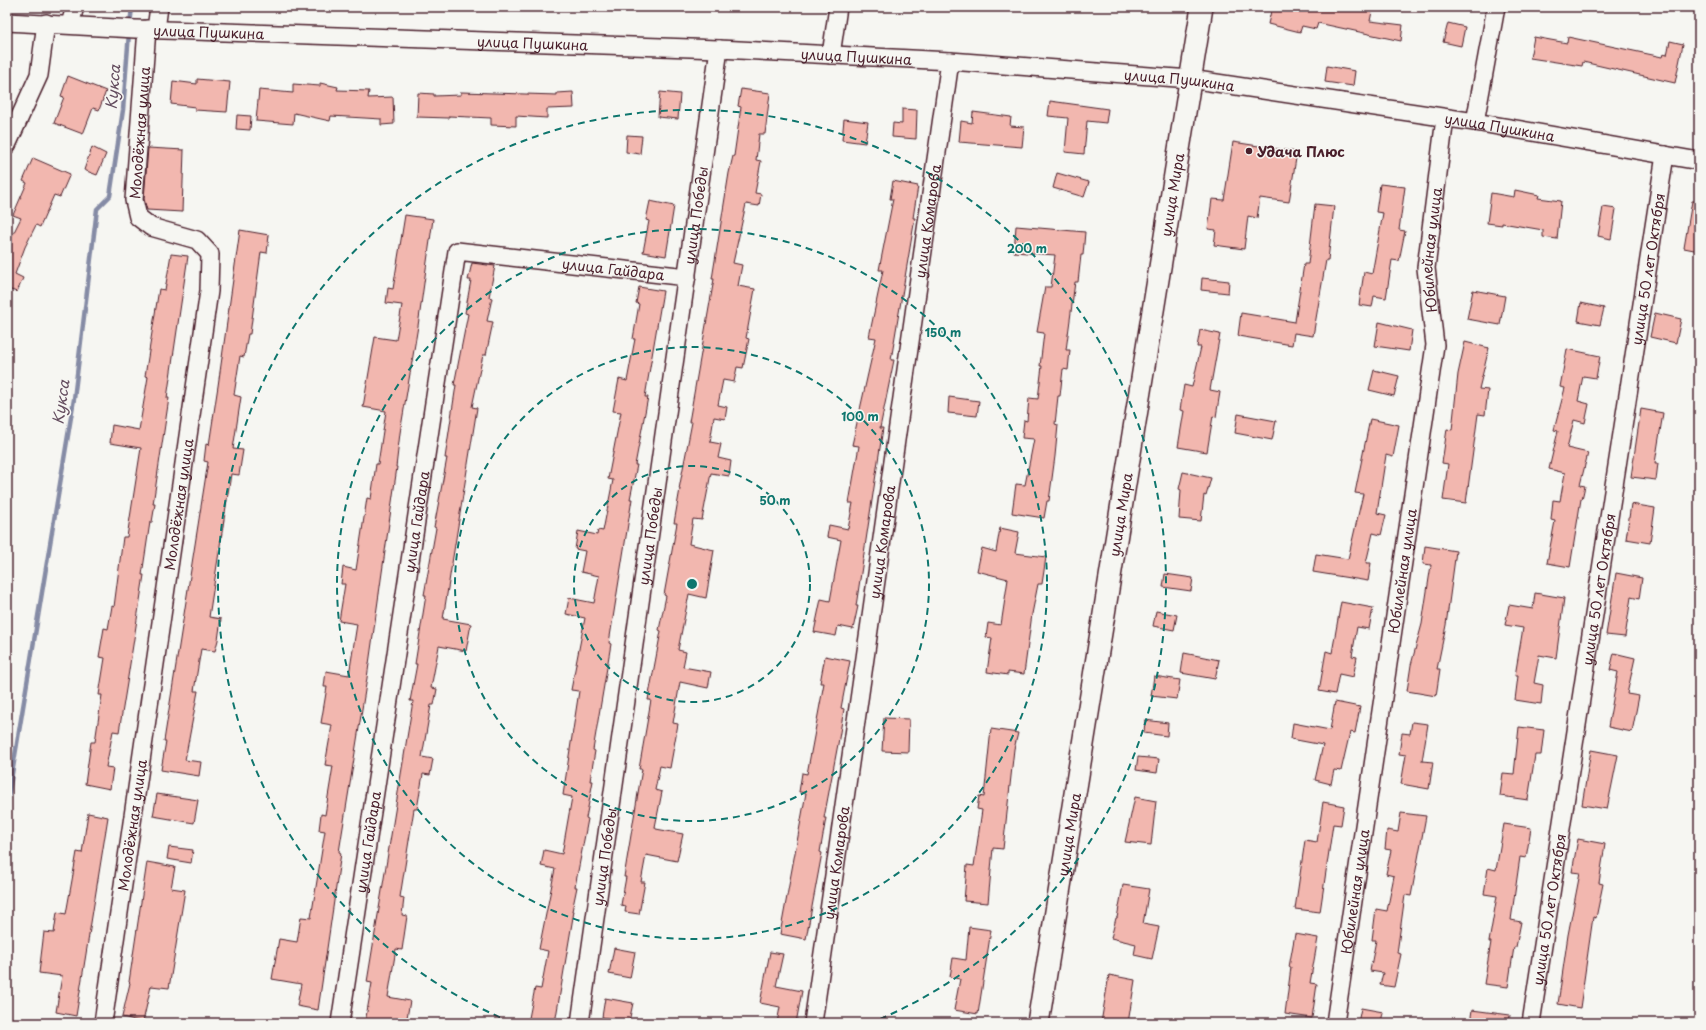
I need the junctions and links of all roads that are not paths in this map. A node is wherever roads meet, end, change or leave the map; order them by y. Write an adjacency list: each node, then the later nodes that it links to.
1 (75, 7): 8 (street)
2 (159, 7): 9 (street, Молодёжная улица)
3 (838, 7): 11 (street)
4 (1202, 7): 13 (main road, улица Мира)
5 (1496, 7): 15 (street)
6 (7, 22): 7 (street, улица Пушкина)
7 (46, 23): 8 (street, улица Пушкина); 16 (street)
8 (70, 24): 9 (street, улица Пушкина)
9 (146, 29): 10 (street, улица Пушкина); 20 (street, Молодёжная улица)
10 (719, 49): 11 (street, улица Пушкина); 19 (street, улица Победы)
11 (831, 55): 12 (street, улица Пушкина)
12 (950, 61): 13 (street, улица Пушкина); 23 (street, улица Комарова)
13 (1190, 79): 14 (street, улица Пушкина); 24 (main road, улица Мира)
14 (1445, 118): 15 (street, улица Пушкина); 25 (street, Юбилейная улица)
15 (1475, 122): 17 (street, улица Пушкина)
16 (7, 145)
17 (1665, 155): 18 (street, улица Пушкина); 26 (street, улица 50 лет Октября)
18 (1699, 161)
19 (687, 277): 21 (street, улица Гайдара); 22 (street, улица Победы)
20 (103, 1023)
21 (340, 1023)
22 (580, 1023)
23 (813, 1023)
24 (1038, 1023)
25 (1335, 1023)
26 (1531, 1023)

